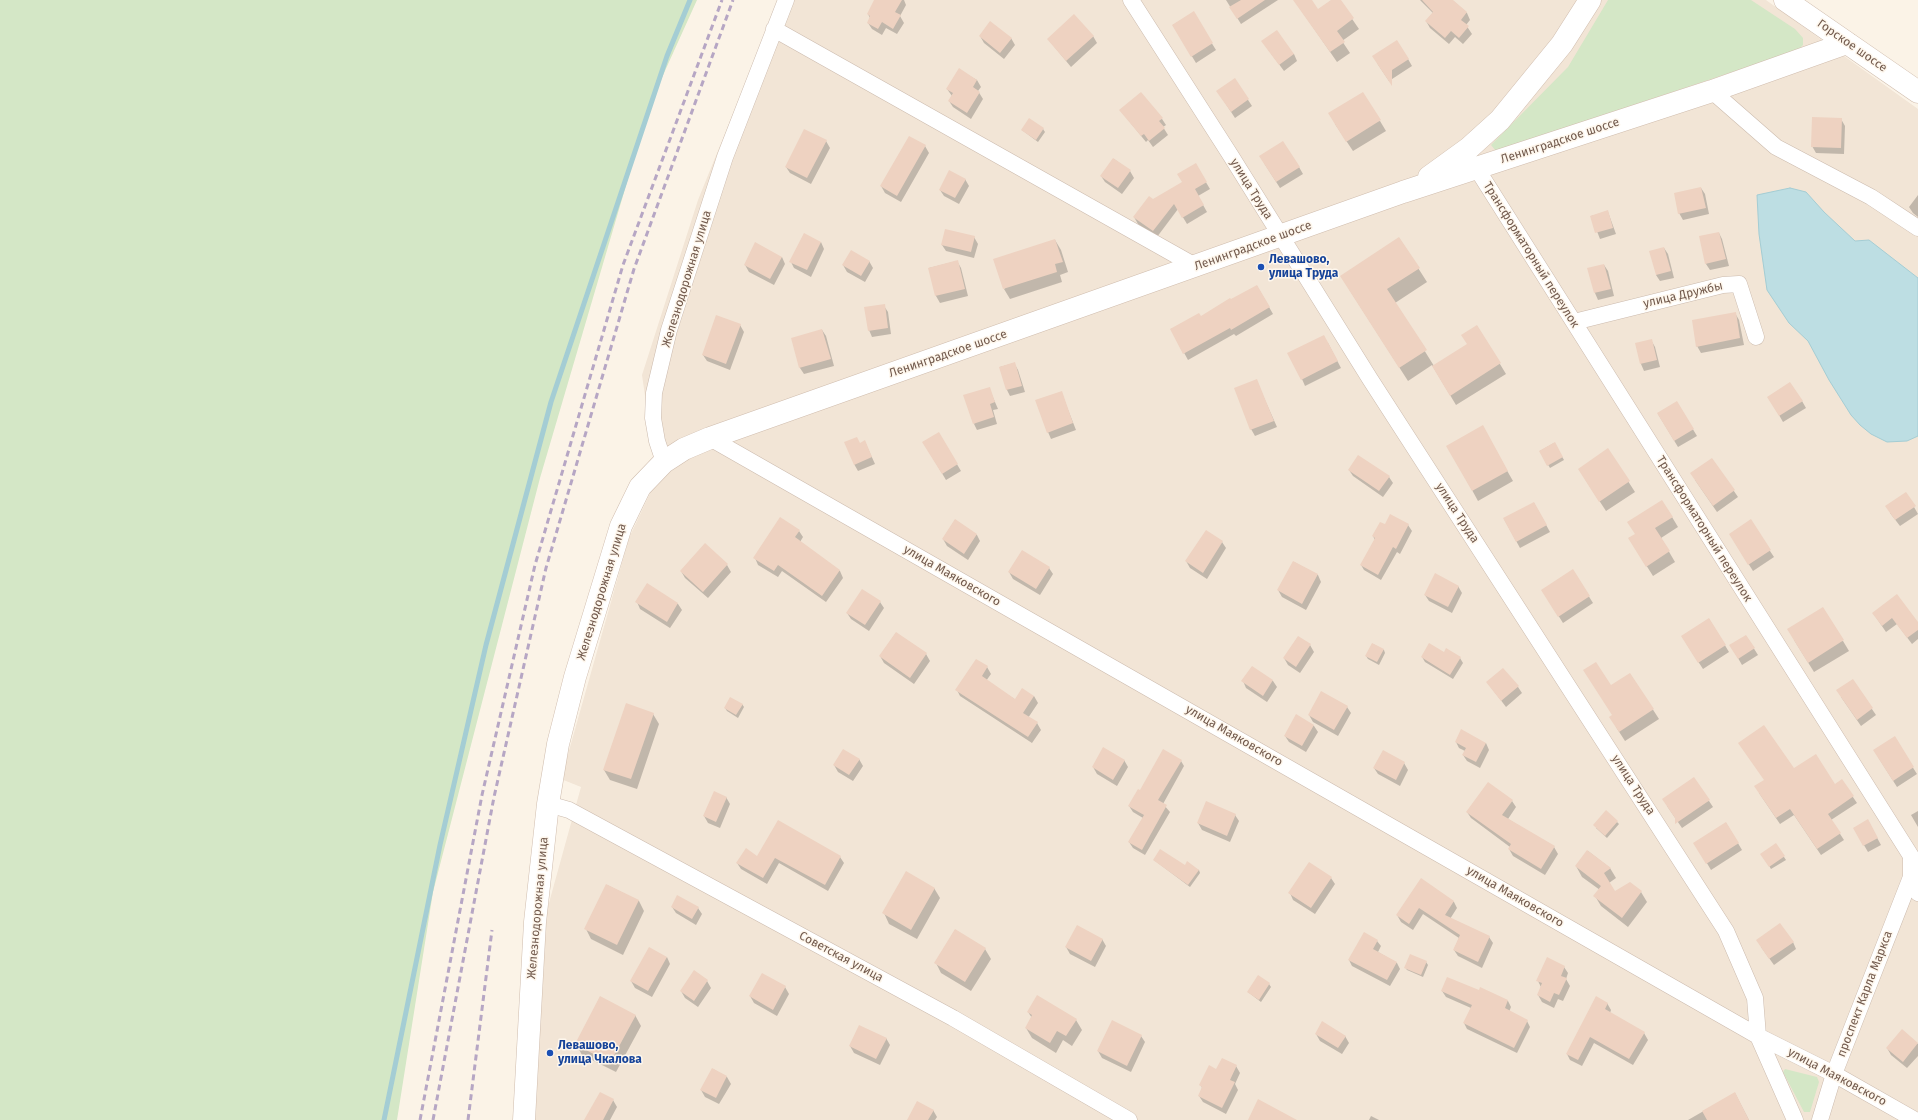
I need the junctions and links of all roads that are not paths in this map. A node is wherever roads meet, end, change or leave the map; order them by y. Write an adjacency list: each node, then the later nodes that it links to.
1 (786, 0): 5 (street, Железнодорожная улица)
2 (1131, 0): 12 (street, улица Труда)
3 (1590, 0): 10 (street)
4 (1785, 0): 6 (street, Горское шоссе)
5 (774, 29): 13 (street); 17 (street, Железнодорожная улица)
6 (1847, 43): 7 (street, Ленинградское шоссе); 8 (street, Горское шоссе)
7 (1712, 91): 9 (street, Ленинградское шоссе); 11 (street)
8 (1918, 92)
9 (1477, 169): 10 (street, Ленинградское шоссе); 14 (street, Трансформаторный переулок)
10 (1404, 192): 12 (street, Ленинградское шоссе)
11 (1918, 228)
12 (1281, 237): 13 (street, Ленинградское шоссе); 21 (street, улица Труда)
13 (1197, 267): 16 (street, Ленинградское шоссе)
14 (1574, 322): 15 (street, улица Дружбы); 19 (street, Трансформаторный переулок)
15 (1756, 337)
16 (710, 438): 17 (street, Ленинградское шоссе); 21 (street, улица Маяковского)
17 (664, 462): 18 (street, Железнодорожная улица)
18 (548, 804): 23 (street, Железнодорожная улица); 24 (street, Советская улица)
19 (1915, 874): 20 (street, Трансформаторный переулок); 22 (street, проспект Карла Маркса)
20 (1918, 893)
21 (1758, 1036): 22 (street, улица Маяковского); 25 (street, улица Маяковского)
22 (1834, 1074): 26 (street, проспект Карла Маркса); 27 (street, улица Маяковского)
23 (524, 1120)
24 (1129, 1120)
25 (1795, 1120)
26 (1820, 1120)
27 (1915, 1120)

